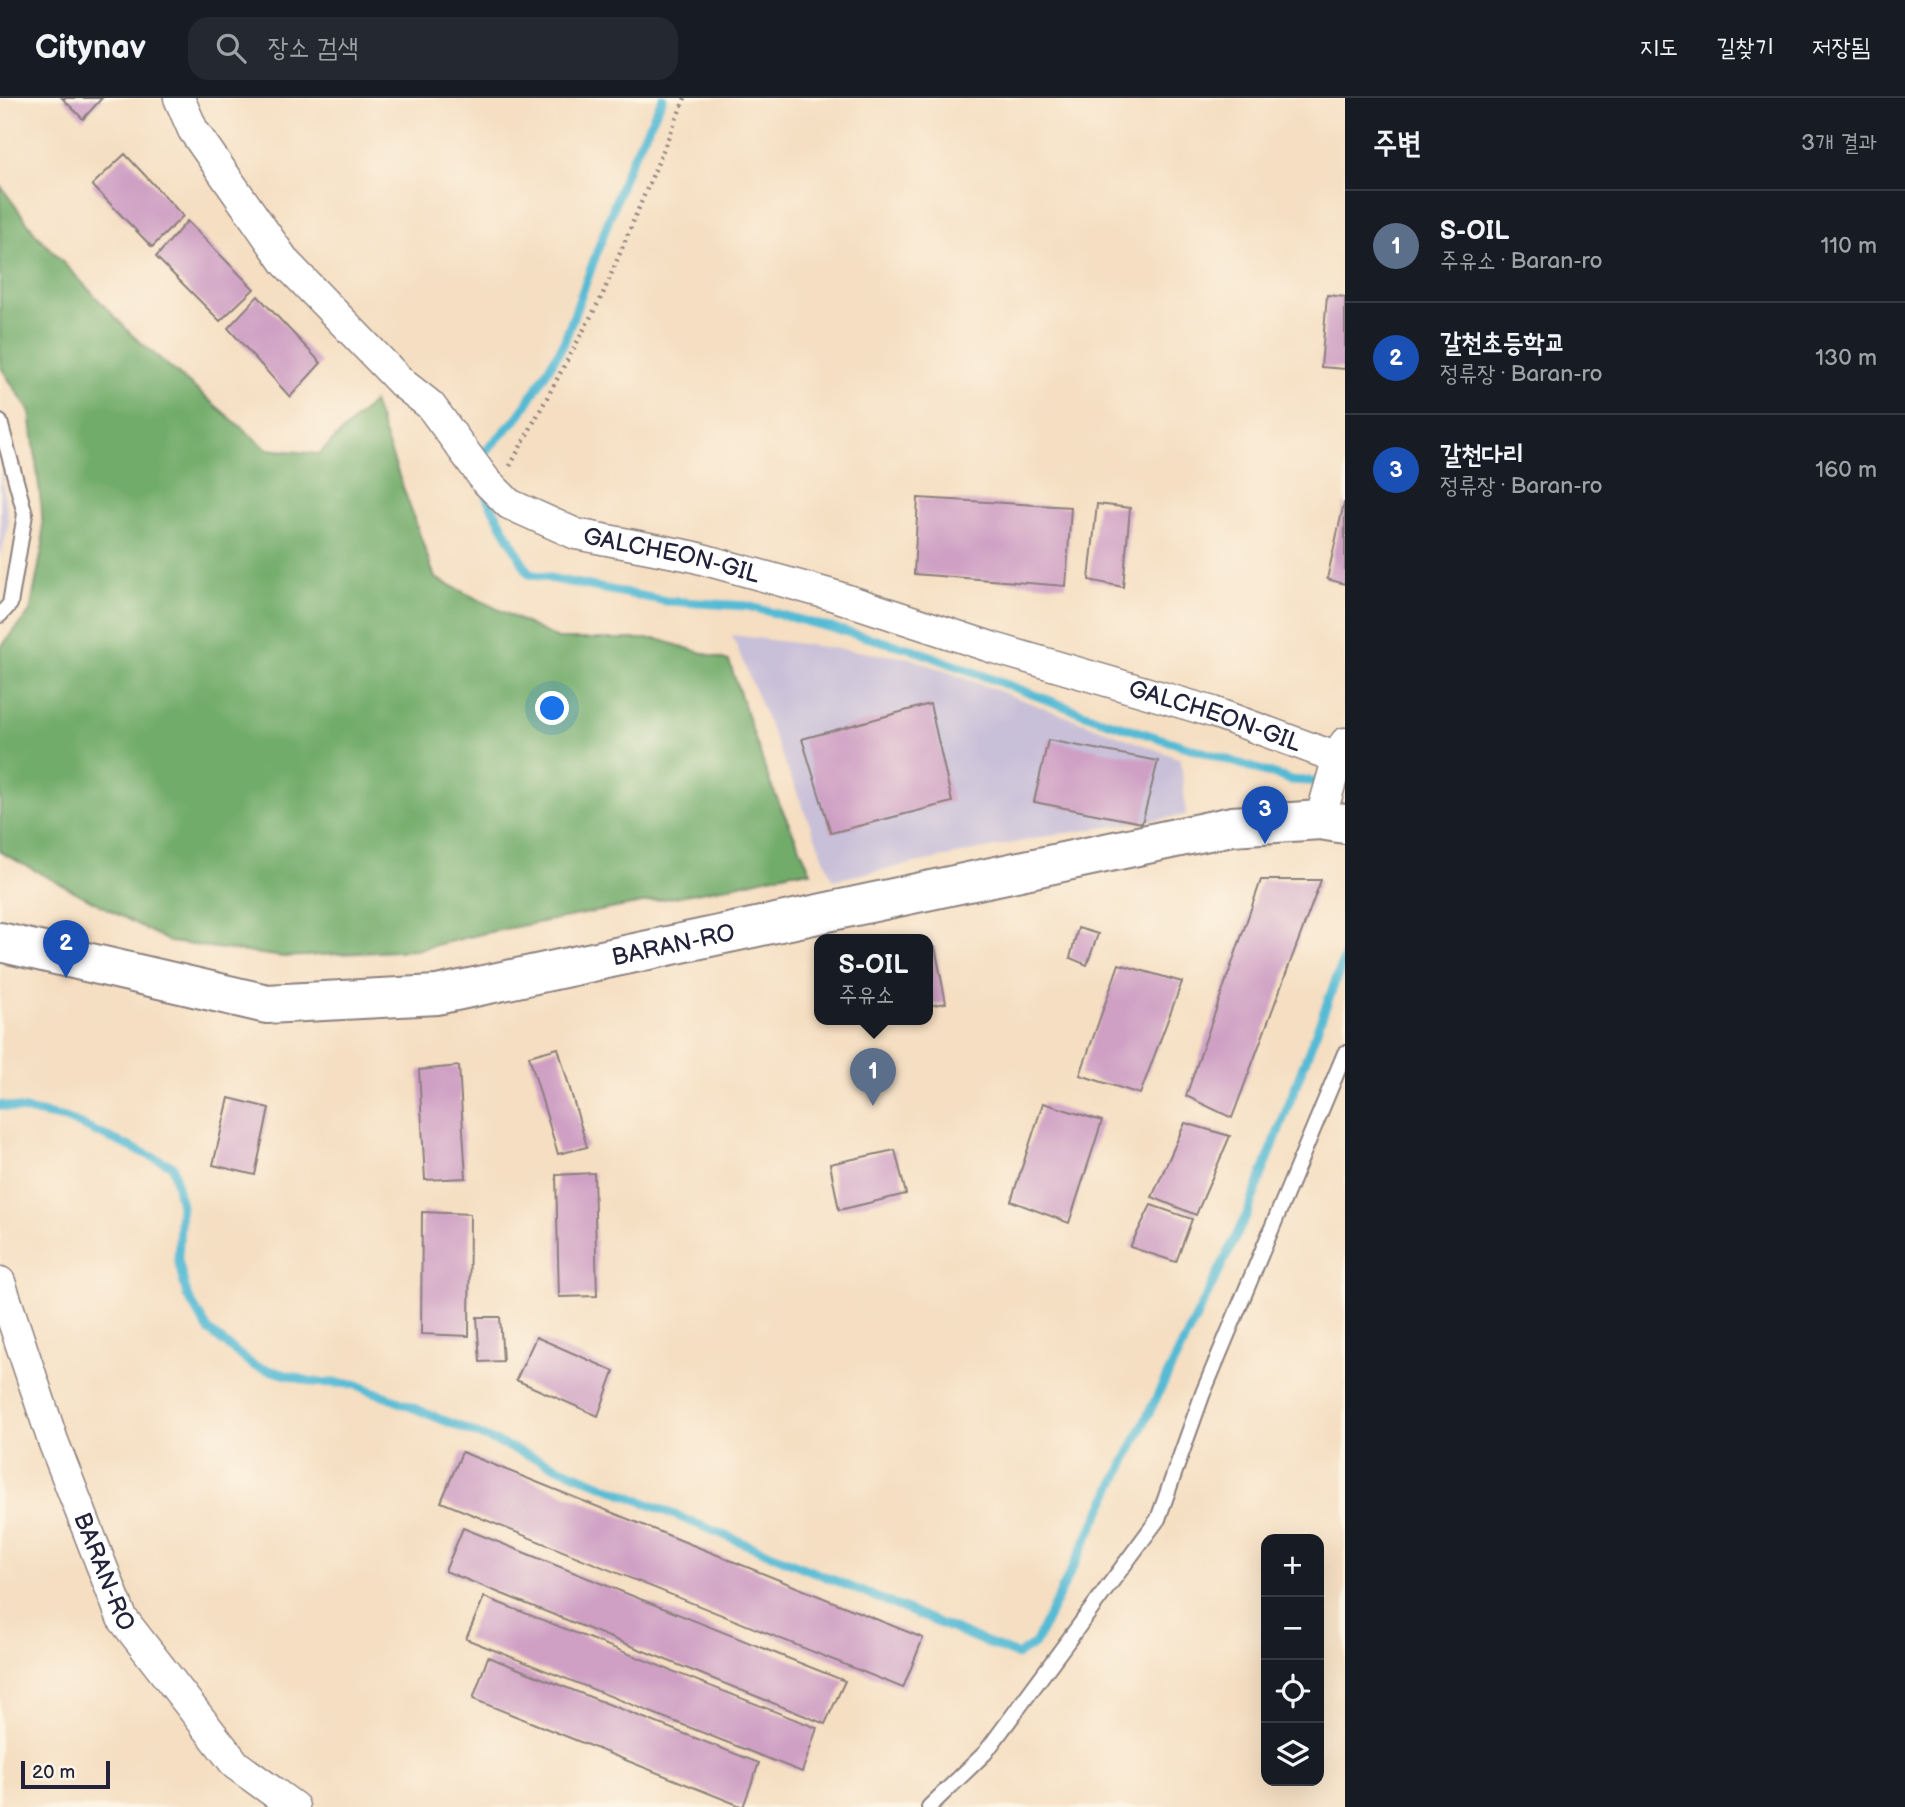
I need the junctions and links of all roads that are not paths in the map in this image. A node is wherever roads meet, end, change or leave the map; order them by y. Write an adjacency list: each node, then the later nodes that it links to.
1 (179, 98): 4 (street, GALCHEON-GIL)
2 (0, 422): 3 (lane)
3 (0, 615)
4 (1339, 757): 5 (street, GALCHEON-GIL)
5 (1330, 815): 6 (main road, BARAN-RO)
6 (0, 942)
7 (1345, 1054): 10 (lane)
8 (0, 1282): 9 (street, BARAN-RO)
9 (294, 1807)
10 (929, 1807)

